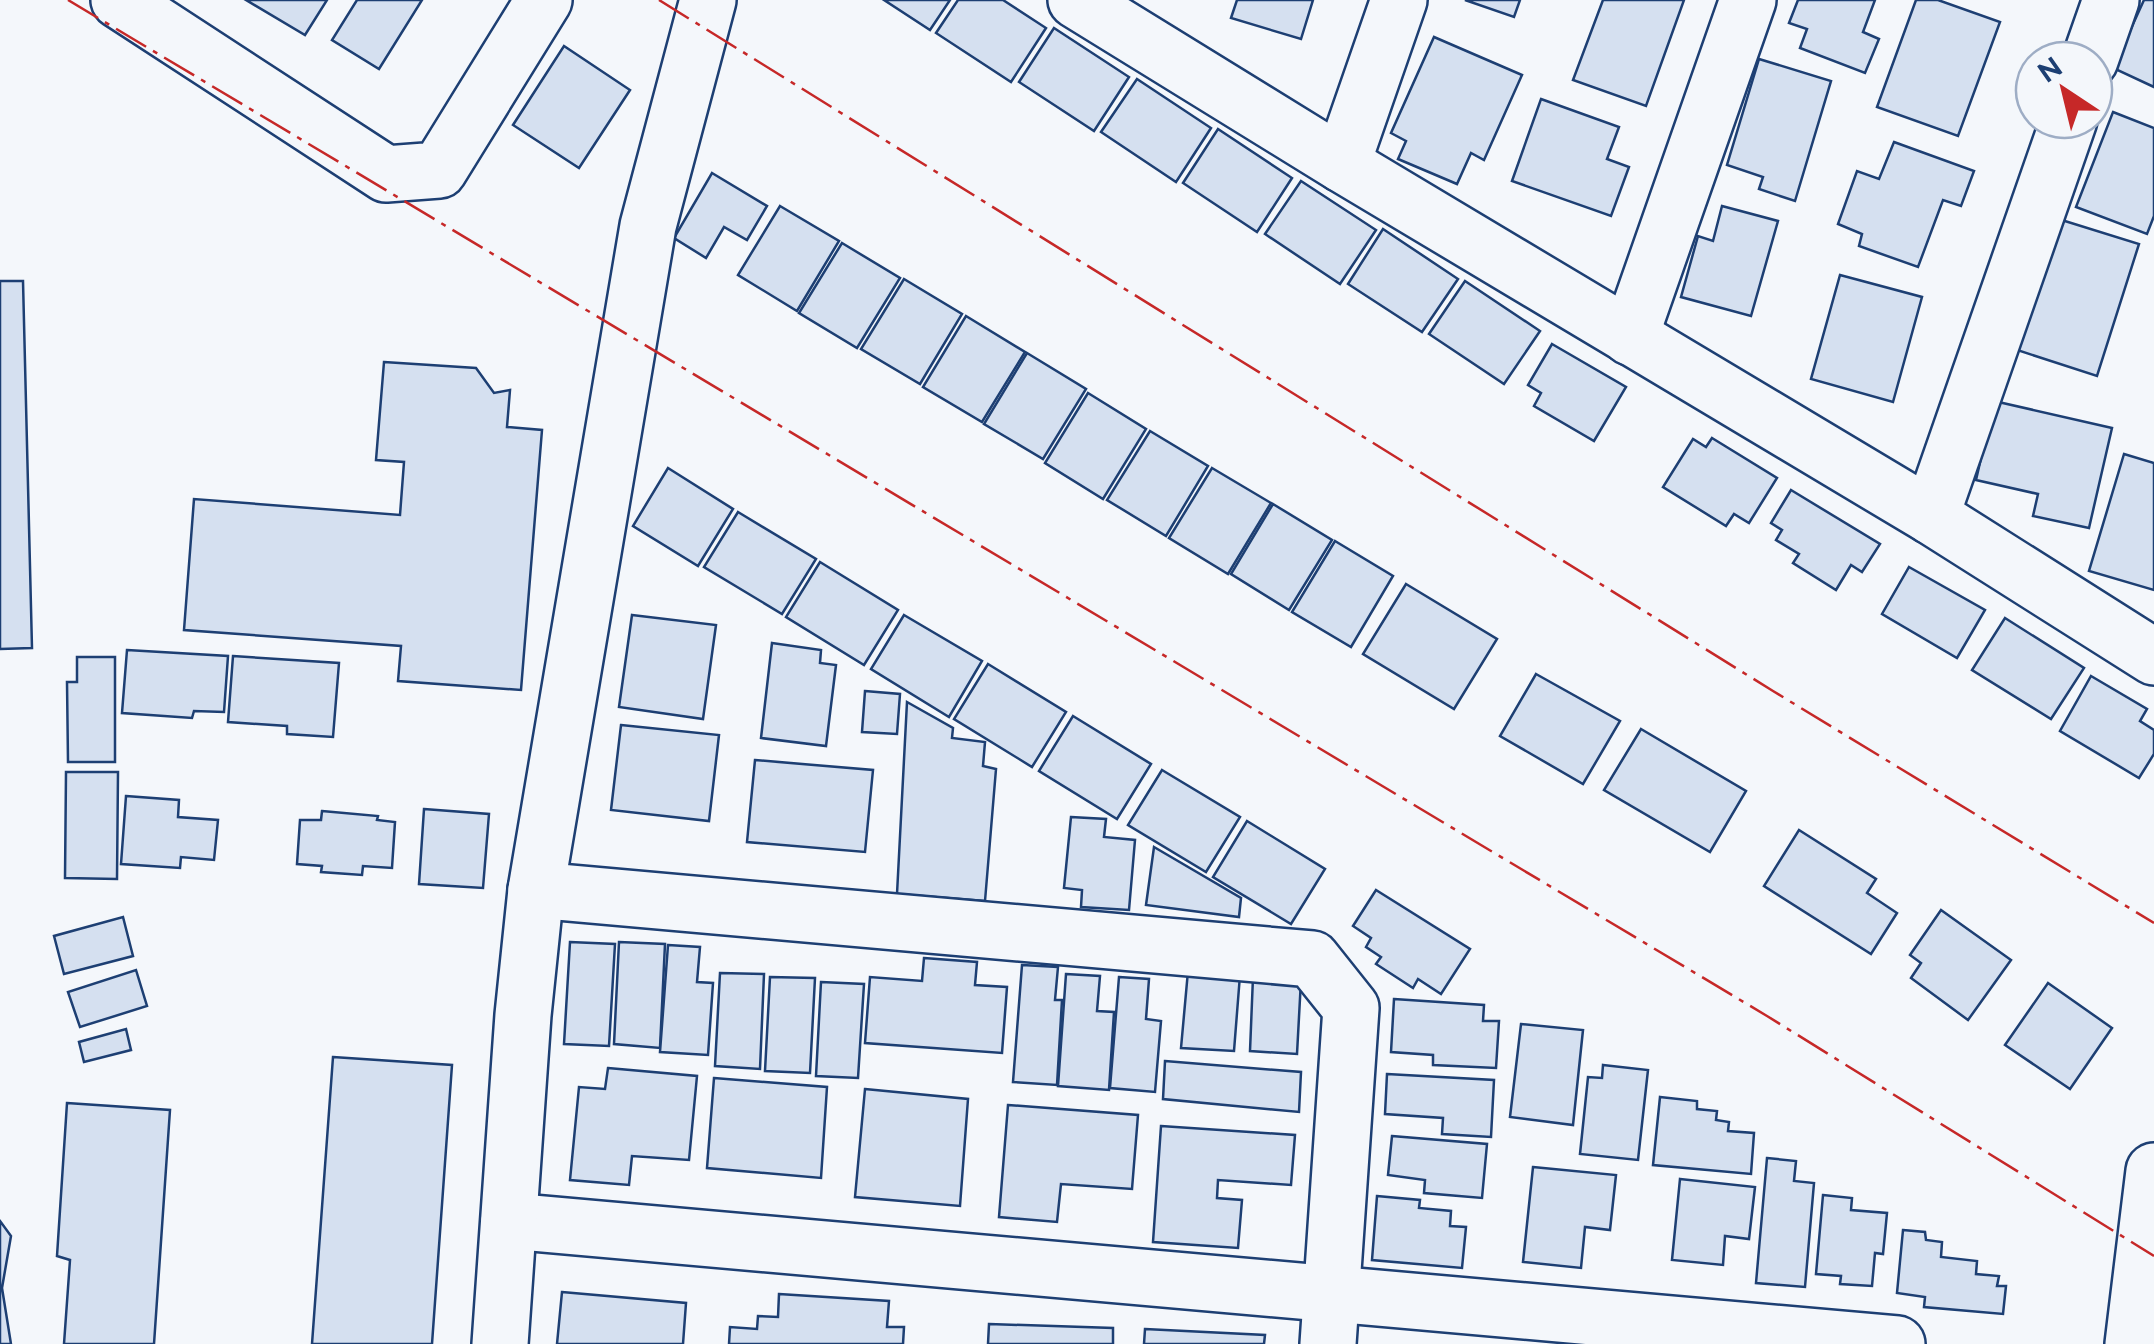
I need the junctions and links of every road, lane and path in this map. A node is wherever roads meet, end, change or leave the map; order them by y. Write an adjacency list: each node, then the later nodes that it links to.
1 (119, 0): 2 (street)
2 (544, 0)
3 (708, 0): 14 (street)
4 (1076, 0): 10 (street)
5 (1399, 0): 10 (street)
6 (1748, 0): 11 (street)
7 (2111, 0): 8 (street)
8 (2097, 40)
9 (2062, 140): 12 (street)
10 (1342, 164): 11 (street)
11 (1630, 337): 12 (street)
12 (1931, 516): 13 (street)
13 (2154, 657)
14 (536, 890): 16 (street); 17 (street)
15 (2154, 1171): 20 (street)
16 (509, 1222): 17 (street); 18 (street)
17 (1330, 1320): 19 (street)
18 (500, 1344)
19 (1897, 1344)
20 (2133, 1344)

